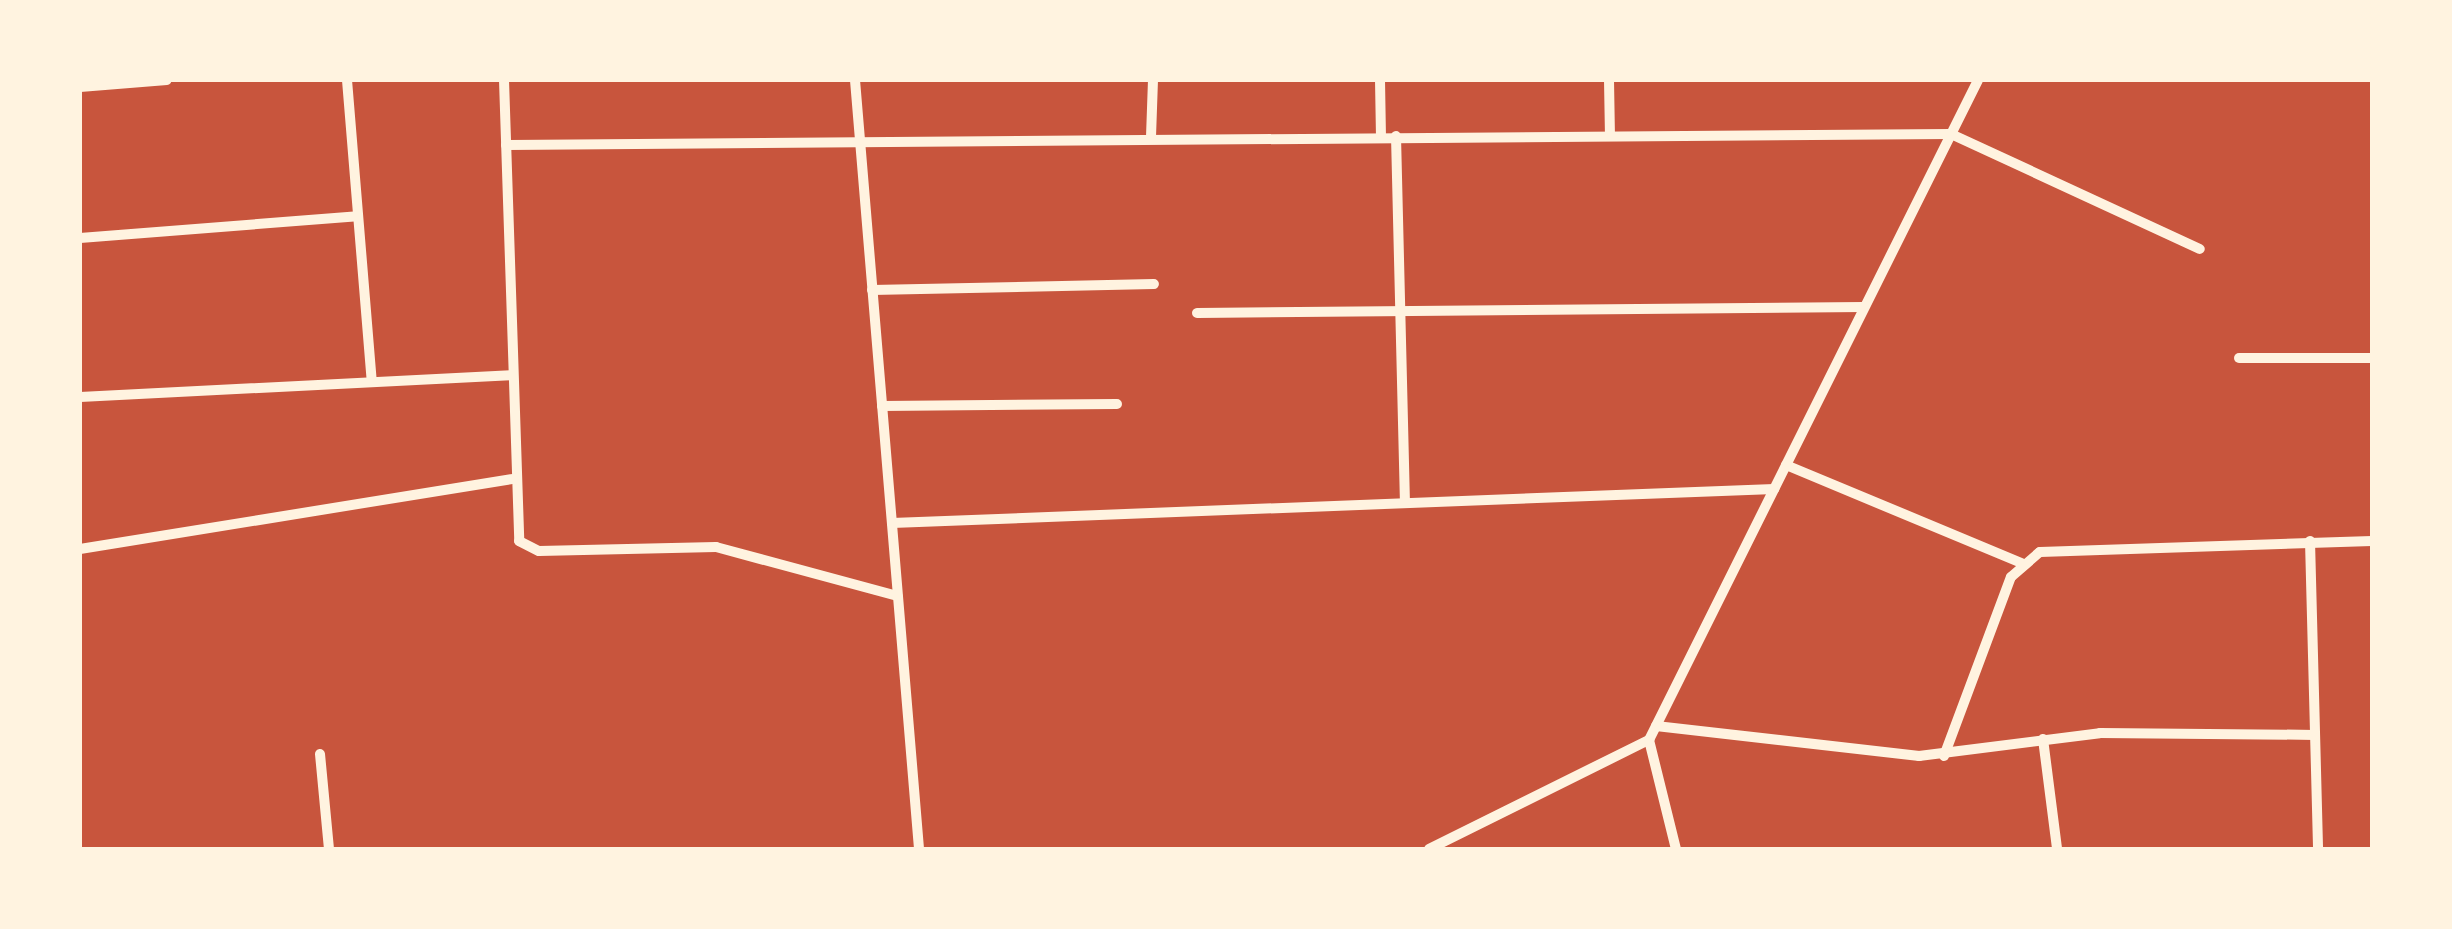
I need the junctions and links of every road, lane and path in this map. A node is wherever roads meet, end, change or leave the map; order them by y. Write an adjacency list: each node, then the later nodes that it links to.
1 (166, 80): 9 (street)
2 (347, 80): 17 (street)
3 (504, 80): 16 (street)
4 (854, 80): 15 (street)
5 (1152, 80): 14 (street)
6 (1380, 80): 12 (street)
7 (1609, 80): 11 (street)
8 (1978, 80): 10 (street)
9 (80, 86)
10 (1951, 134): 11 (street); 19 (street); 22 (street)
11 (1610, 135): 13 (street)
12 (1381, 136): 13 (street); 14 (street)
13 (1396, 136): 24 (street)
14 (1151, 137): 15 (street)
15 (860, 138): 16 (street); 21 (street)
16 (506, 145): 27 (street)
17 (356, 216): 18 (street); 28 (street)
18 (80, 238)
19 (2200, 248)
20 (1154, 284): 21 (street)
21 (872, 290): 31 (street)
22 (1864, 307): 24 (street); 32 (street)
23 (1196, 312): 24 (street)
24 (1400, 312): 35 (street)
25 (2239, 358): 26 (street)
26 (2372, 358)
27 (512, 375): 28 (street); 33 (street)
28 (372, 382): 29 (street)
29 (80, 397)
30 (1118, 404): 31 (street)
31 (882, 406): 36 (street)
32 (1786, 465): 34 (street); 40 (street)
33 (514, 479): 39 (street); 41 (street)
34 (1774, 488): 35 (street); 42 (street)
35 (1405, 503): 36 (street)
36 (892, 523): 41 (street)
37 (2310, 541): 38 (street); 40 (street); 43 (street)
38 (2372, 541)
39 (80, 549)
40 (2021, 564): 47 (street)
41 (898, 596): 49 (street)
42 (1656, 726): 44 (street); 47 (street)
43 (2315, 735): 45 (street); 53 (street)
44 (1650, 740): 50 (street); 51 (street)
45 (2044, 740): 47 (street); 52 (street)
46 (320, 754): 48 (street)
47 (1944, 756)
48 (329, 849)
49 (919, 849)
50 (1429, 849)
51 (1676, 849)
52 (2057, 849)
53 (2318, 849)

